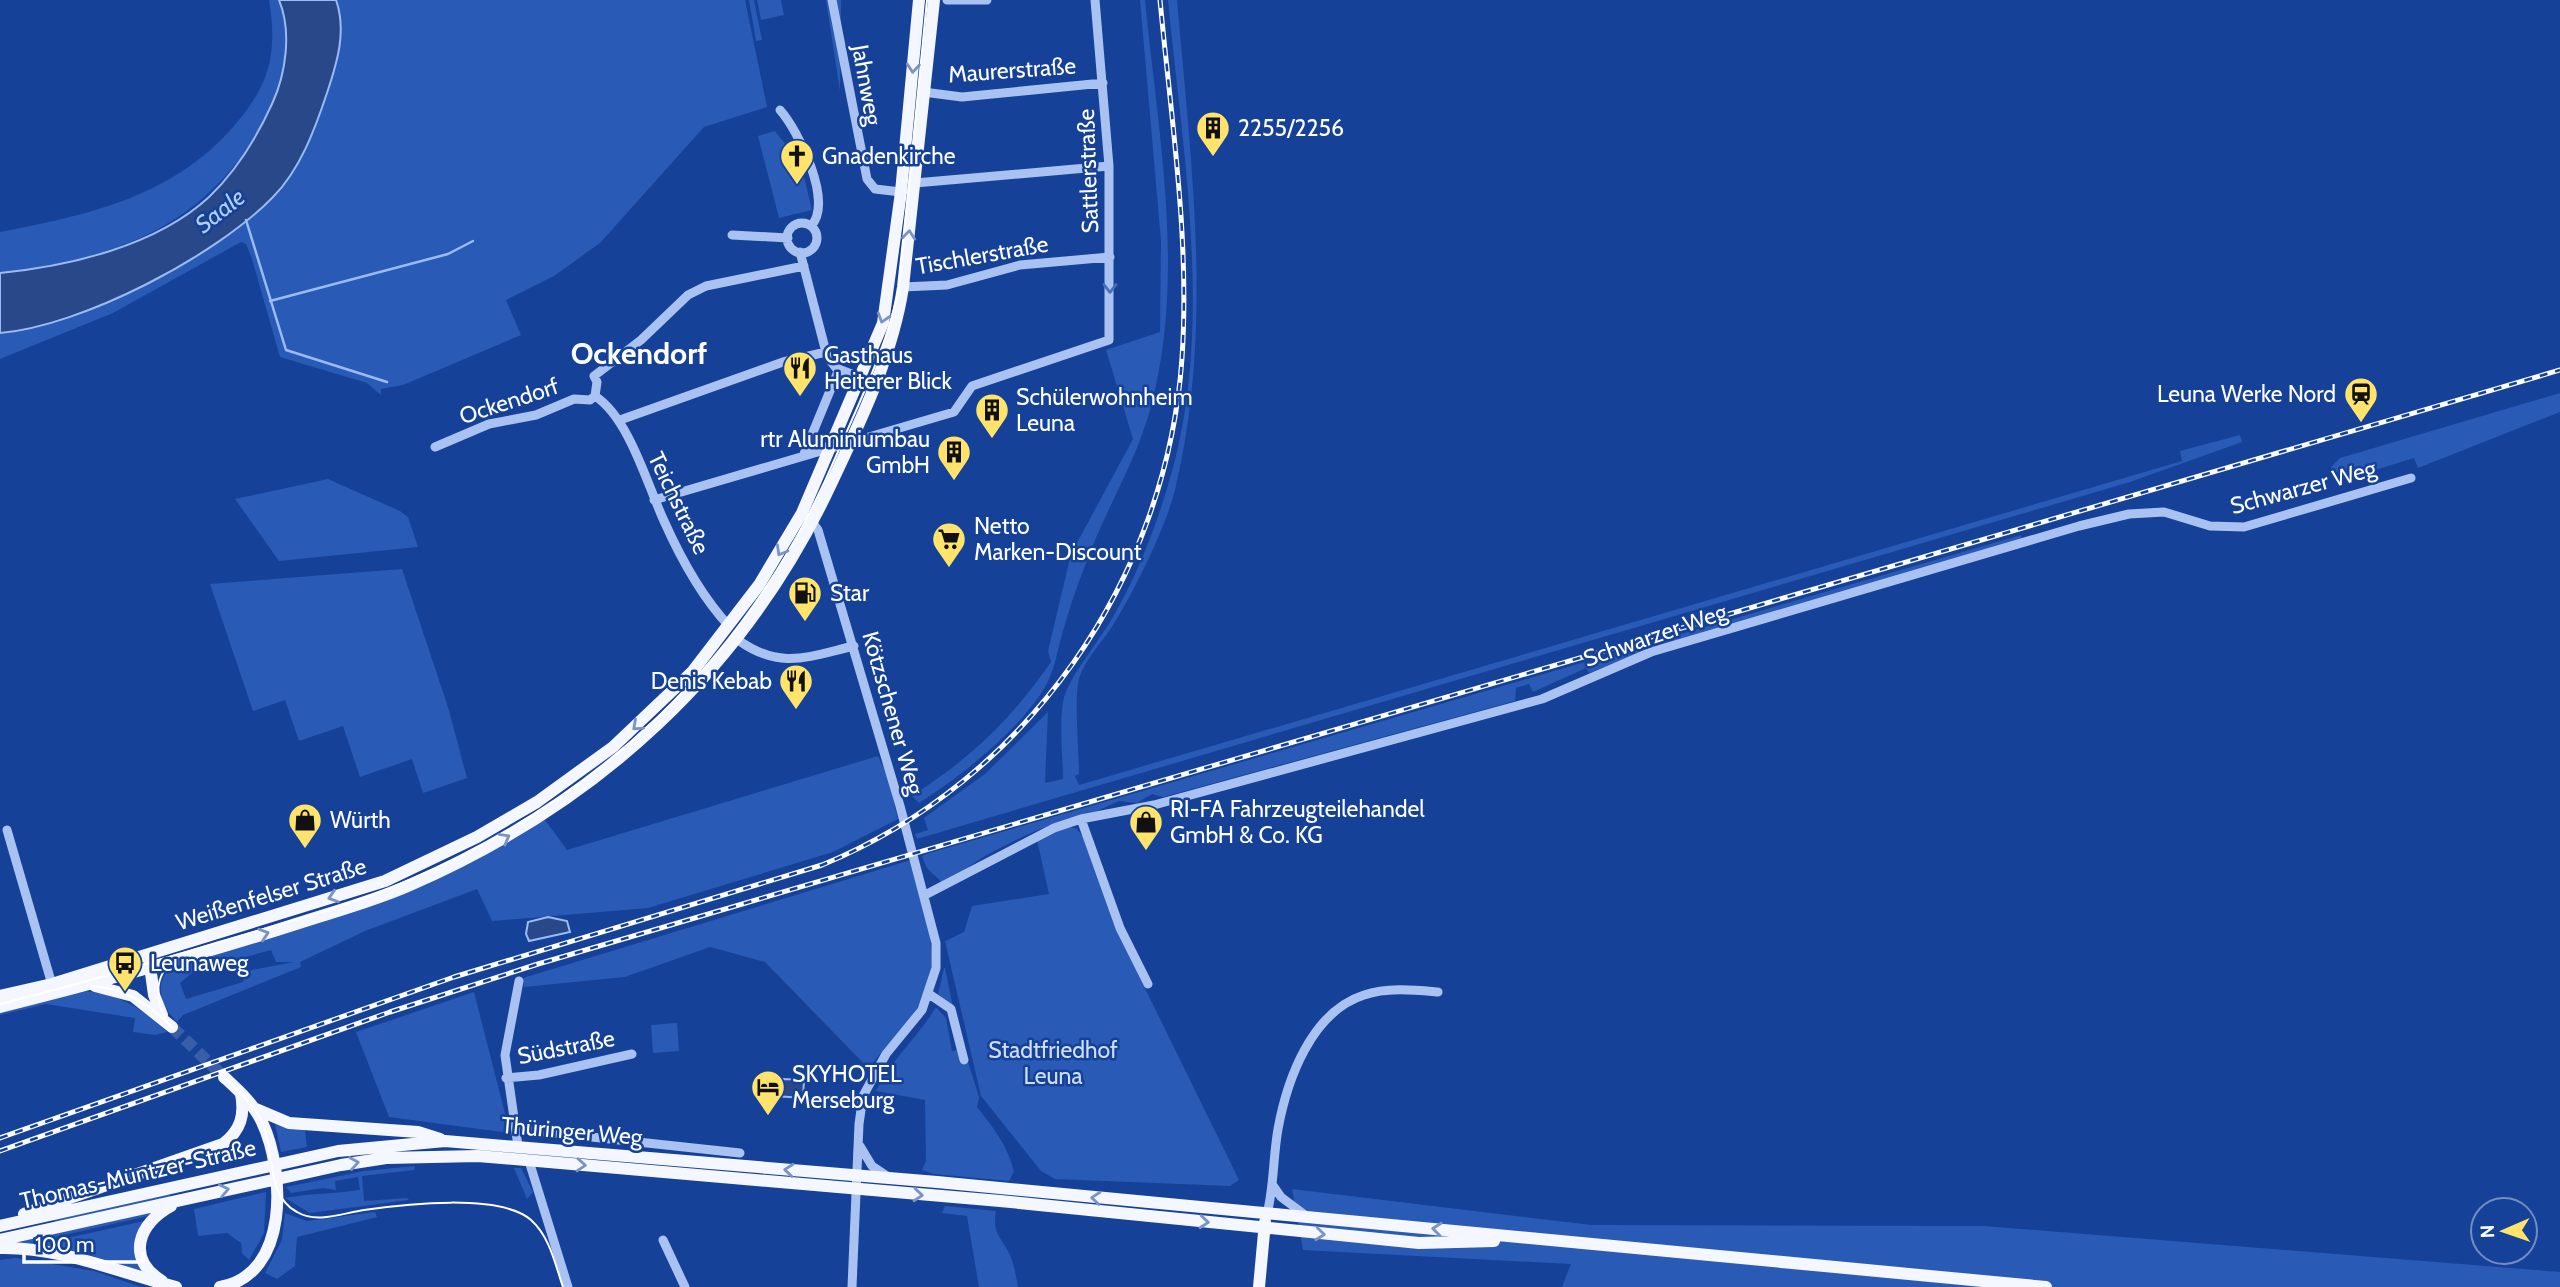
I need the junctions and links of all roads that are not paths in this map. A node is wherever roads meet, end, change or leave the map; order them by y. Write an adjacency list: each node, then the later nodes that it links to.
1 (832, 0): 12 (street, Jahnweg)
2 (919, 0): 12 (main road, Weißenfelser Straße, one-way to 12)
3 (934, 0): 8 (main road, Weißenfelser Straße)
4 (947, 0): 5 (street)
5 (987, 0)
6 (1096, 0): 7 (street, Sattlerstraße)
7 (1103, 83): 8 (street, Maurerstraße); 10 (street, Sattlerstraße)
8 (923, 92): 11 (main road, Weißenfelser Straße)
9 (780, 110): 13 (street)
10 (1109, 166): 11 (street); 17 (street, Sattlerstraße)
11 (915, 183): 19 (main road, Weißenfelser Straße, one-way to 11)
12 (901, 192): 22 (main road, Weißenfelser Straße, one-way to 22)
13 (811, 226): 15 (street); 16 (street)
14 (732, 235): 15 (street)
15 (788, 237): 16 (street)
16 (800, 252): 18 (street)
17 (1110, 257): 19 (street, Tischlerstraße); 25 (street, Sattlerstraße, one-way to 25)
18 (804, 266): 20 (street); 23 (street)
19 (904, 287): 25 (main road, Weißenfelser Straße)
20 (826, 352): 21 (street); 24 (street)
21 (839, 369): 22 (street); 28 (street)
22 (859, 377): 27 (main road, Weißenfelser Straße)
23 (595, 396): 24 (street, Teichstraße); 26 (street, Ockendorf)
24 (620, 420): 30 (street, Teichstraße)
25 (851, 441): 27 (street); 32 (main road, Weißenfelser Straße)
26 (435, 447)
27 (829, 450): 28 (street); 31 (main road, Weißenfelser Straße)
28 (804, 454): 30 (street)
29 (2411, 478): 36 (street, Schwarzer Weg)
30 (654, 500): 33 (street, Teichstraße)
31 (802, 513): 32 (street, Kötzschener Weg); 33 (main road, Weißenfelser Straße, one-way to 33)
32 (813, 523): 34 (main road, Weißenfelser Straße); 35 (street, Kötzschener Weg)
33 (729, 626): 39 (main road, Weißenfelser Straße, one-way to 39)
34 (737, 640): 35 (street); 40 (main road, Weißenfelser Straße, one-way to 34)
35 (854, 646): 38 (street, Kötzschener Weg)
36 (1081, 819): 38 (street, Schwarzer Weg); 43 (street)
37 (7, 830): 44 (street)
38 (925, 895): 46 (street, Kötzschener Weg)
39 (148, 953): 40 (main road); 41 (main road, Weißenfelser Straße)
40 (151, 967): 41 (main road, Weißenfelser Straße); 41 (main road)
41 (113, 977): 44 (main road, Weißenfelser Straße)
42 (519, 981): 52 (street)
43 (1148, 984)
44 (53, 988): 47 (main road, Weißenfelser Straße); 48 (main road, Weißenfelser Straße)
45 (1438, 992): 67 (street)
46 (929, 994): 50 (street); 57 (street, Kötzschener Weg)
47 (0, 996)
48 (0, 1007)
49 (632, 1054): 52 (street, Südstraße)
50 (964, 1060)
51 (224, 1077): 53 (main road)
52 (506, 1078): 55 (street)
53 (241, 1094): 54 (main road); 72 (main road)
54 (253, 1107): 56 (main road); 79 (main road)
55 (517, 1129): 58 (street); 59 (street, Thüringer Weg)
56 (445, 1142): 58 (main road, Thüringer Weg); 62 (main road, Thüringer Weg)
57 (858, 1142): 64 (street, Kötzschener Weg); 66 (street)
58 (518, 1146): 63 (main road, Thüringer Weg)
59 (702, 1149): 60 (street, Thüringer Weg); 63 (street)
60 (740, 1153)
61 (530, 1161): 65 (main road, Thüringer Weg, one-way to 61); 68 (main road, Thüringer Weg, one-way to 68); 80 (street)
62 (285, 1163): 72 (main road, Thomas-Müntzer-Straße)
63 (701, 1163): 64 (main road, Thüringer Weg, one-way to 63)
64 (857, 1176): 66 (main road, Thüringer Weg); 68 (street, Kötzschener Weg)
65 (287, 1177): 69 (main road, Thomas-Müntzer-Straße, one-way to 65)
66 (896, 1179): 70 (main road, Thüringer Weg, one-way to 66)
67 (1272, 1184): 70 (street); 71 (street)
68 (857, 1190): 73 (main road, Thüringer Weg, one-way to 73); 82 (street, Kötzschener Weg)
69 (185, 1198): 74 (main road, Thomas-Müntzer-Straße); 78 (main road)
70 (1267, 1214): 71 (main road, Thüringer Weg); 73 (main road)
71 (1309, 1218): 76 (main road, Thüringer Weg, one-way to 71)
72 (0, 1225)
73 (1263, 1228): 76 (main road, Thüringer Weg, one-way to 76); 83 (main road)
74 (0, 1240)
75 (663, 1240): 81 (street)
76 (1554, 1240): 84 (main road)
77 (0, 1248): 78 (main road)
78 (172, 1286)
79 (220, 1287)
80 (568, 1287)
81 (685, 1287)
82 (852, 1287)
83 (1259, 1287)
84 (2046, 1287)

